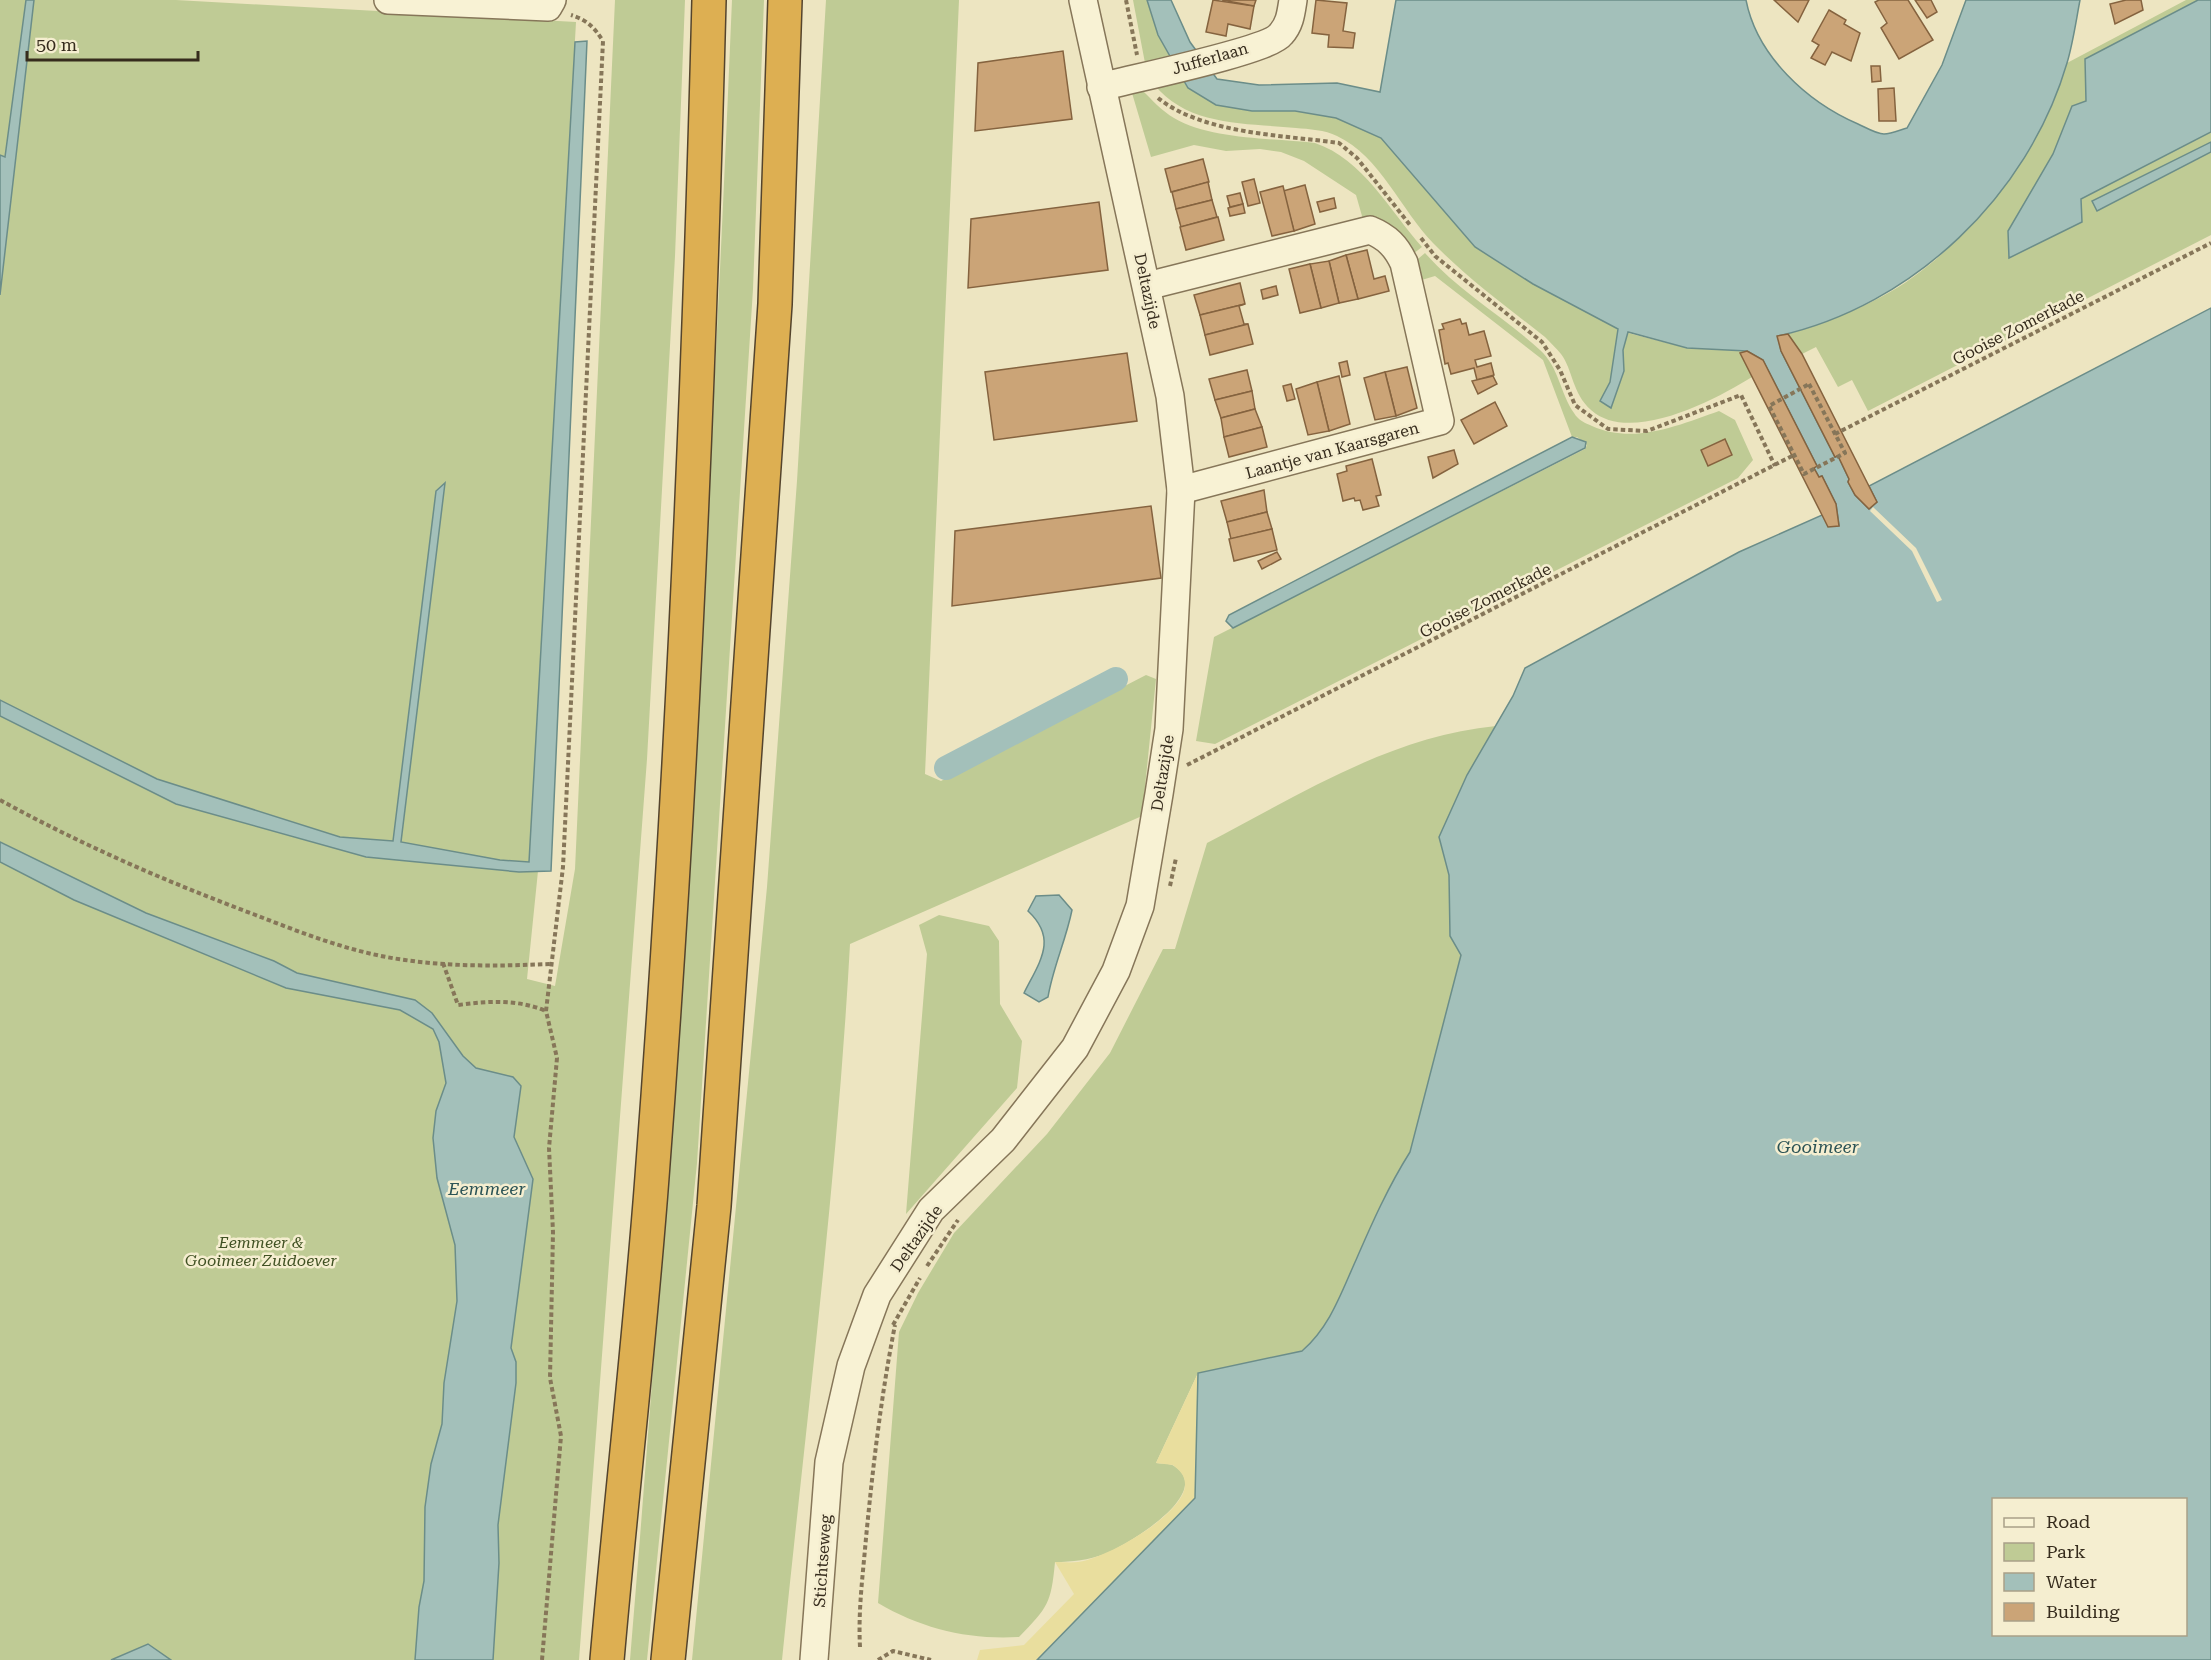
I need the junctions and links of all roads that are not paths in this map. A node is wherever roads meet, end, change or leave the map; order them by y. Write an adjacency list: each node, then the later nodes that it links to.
1 (388, 0): 6 (street)
2 (710, 0): 11 (highway)
3 (785, 0): 12 (highway)
4 (1083, 0): 7 (street, Deltazijde)
5 (1293, 0): 7 (street, Jufferlaan)
6 (550, 4)
7 (1101, 87): 8 (street, Deltazijde)
8 (1148, 286): 9 (street, Deltazijde); 9 (street, Laantje van Kaarsgaren)
9 (1181, 490): 10 (street, Deltazijde)
10 (830, 1462): 13 (street, Stichtseweg)
11 (607, 1660)
12 (668, 1660)
13 (814, 1660)

